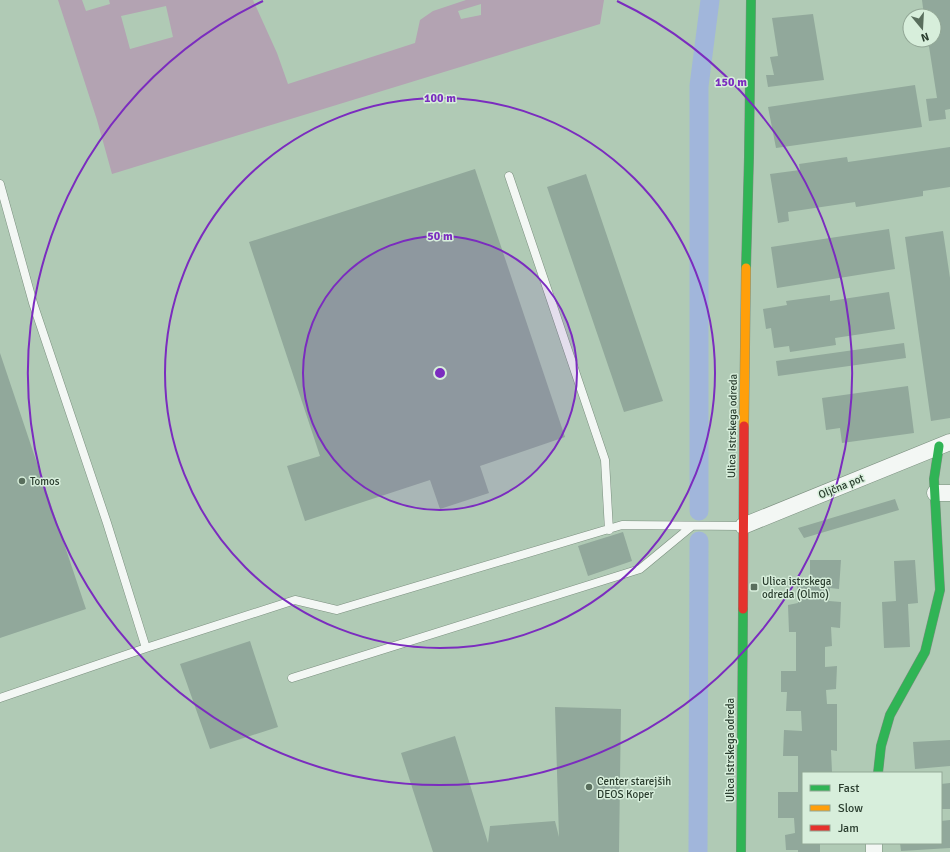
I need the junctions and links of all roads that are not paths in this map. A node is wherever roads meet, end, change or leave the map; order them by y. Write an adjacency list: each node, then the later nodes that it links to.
1 (751, 0): 7 (street, Ulica Istrskega odreda)
2 (509, 176): 8 (lane)
3 (0, 184): 9 (lane)
4 (945, 444): 5 (street, Oljčna pot); 7 (street, Oljčna pot)
5 (942, 493): 12 (street, Oljčna pot)
6 (692, 526): 7 (lane); 8 (lane); 10 (lane)
7 (743, 526): 13 (street, Ulica Istrskega odreda)
8 (609, 530): 9 (lane)
9 (146, 648): 11 (lane)
10 (292, 678)
11 (0, 698)
12 (878, 772)
13 (741, 852)

